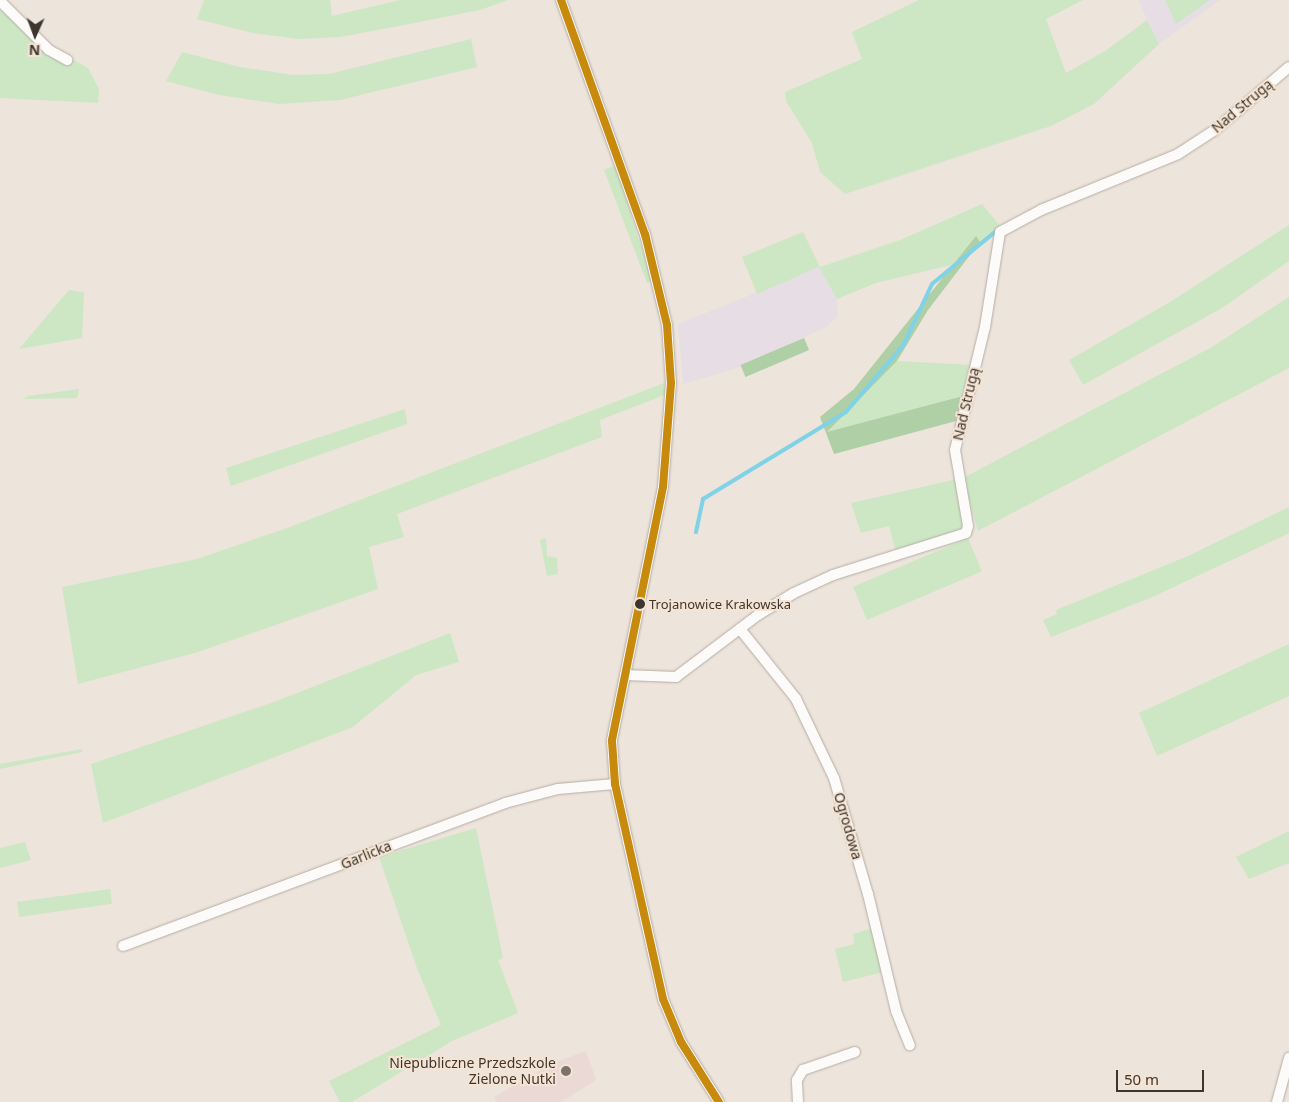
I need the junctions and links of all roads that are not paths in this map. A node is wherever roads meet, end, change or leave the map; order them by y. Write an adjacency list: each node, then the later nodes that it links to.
1 (560, 0): 6 (street)
2 (0, 1): 3 (street)
3 (67, 60)
4 (1289, 67): 5 (street, Nad Strugą)
5 (740, 629): 6 (street, Nad Strugą); 9 (street, Ogrodowa)
6 (625, 675): 7 (street)
7 (615, 784): 8 (street, Garlicka); 12 (street)
8 (123, 946)
9 (910, 1046)
10 (855, 1052): 13 (street)
11 (1289, 1058): 14 (street)
12 (719, 1102)
13 (798, 1102)
14 (1276, 1102)

